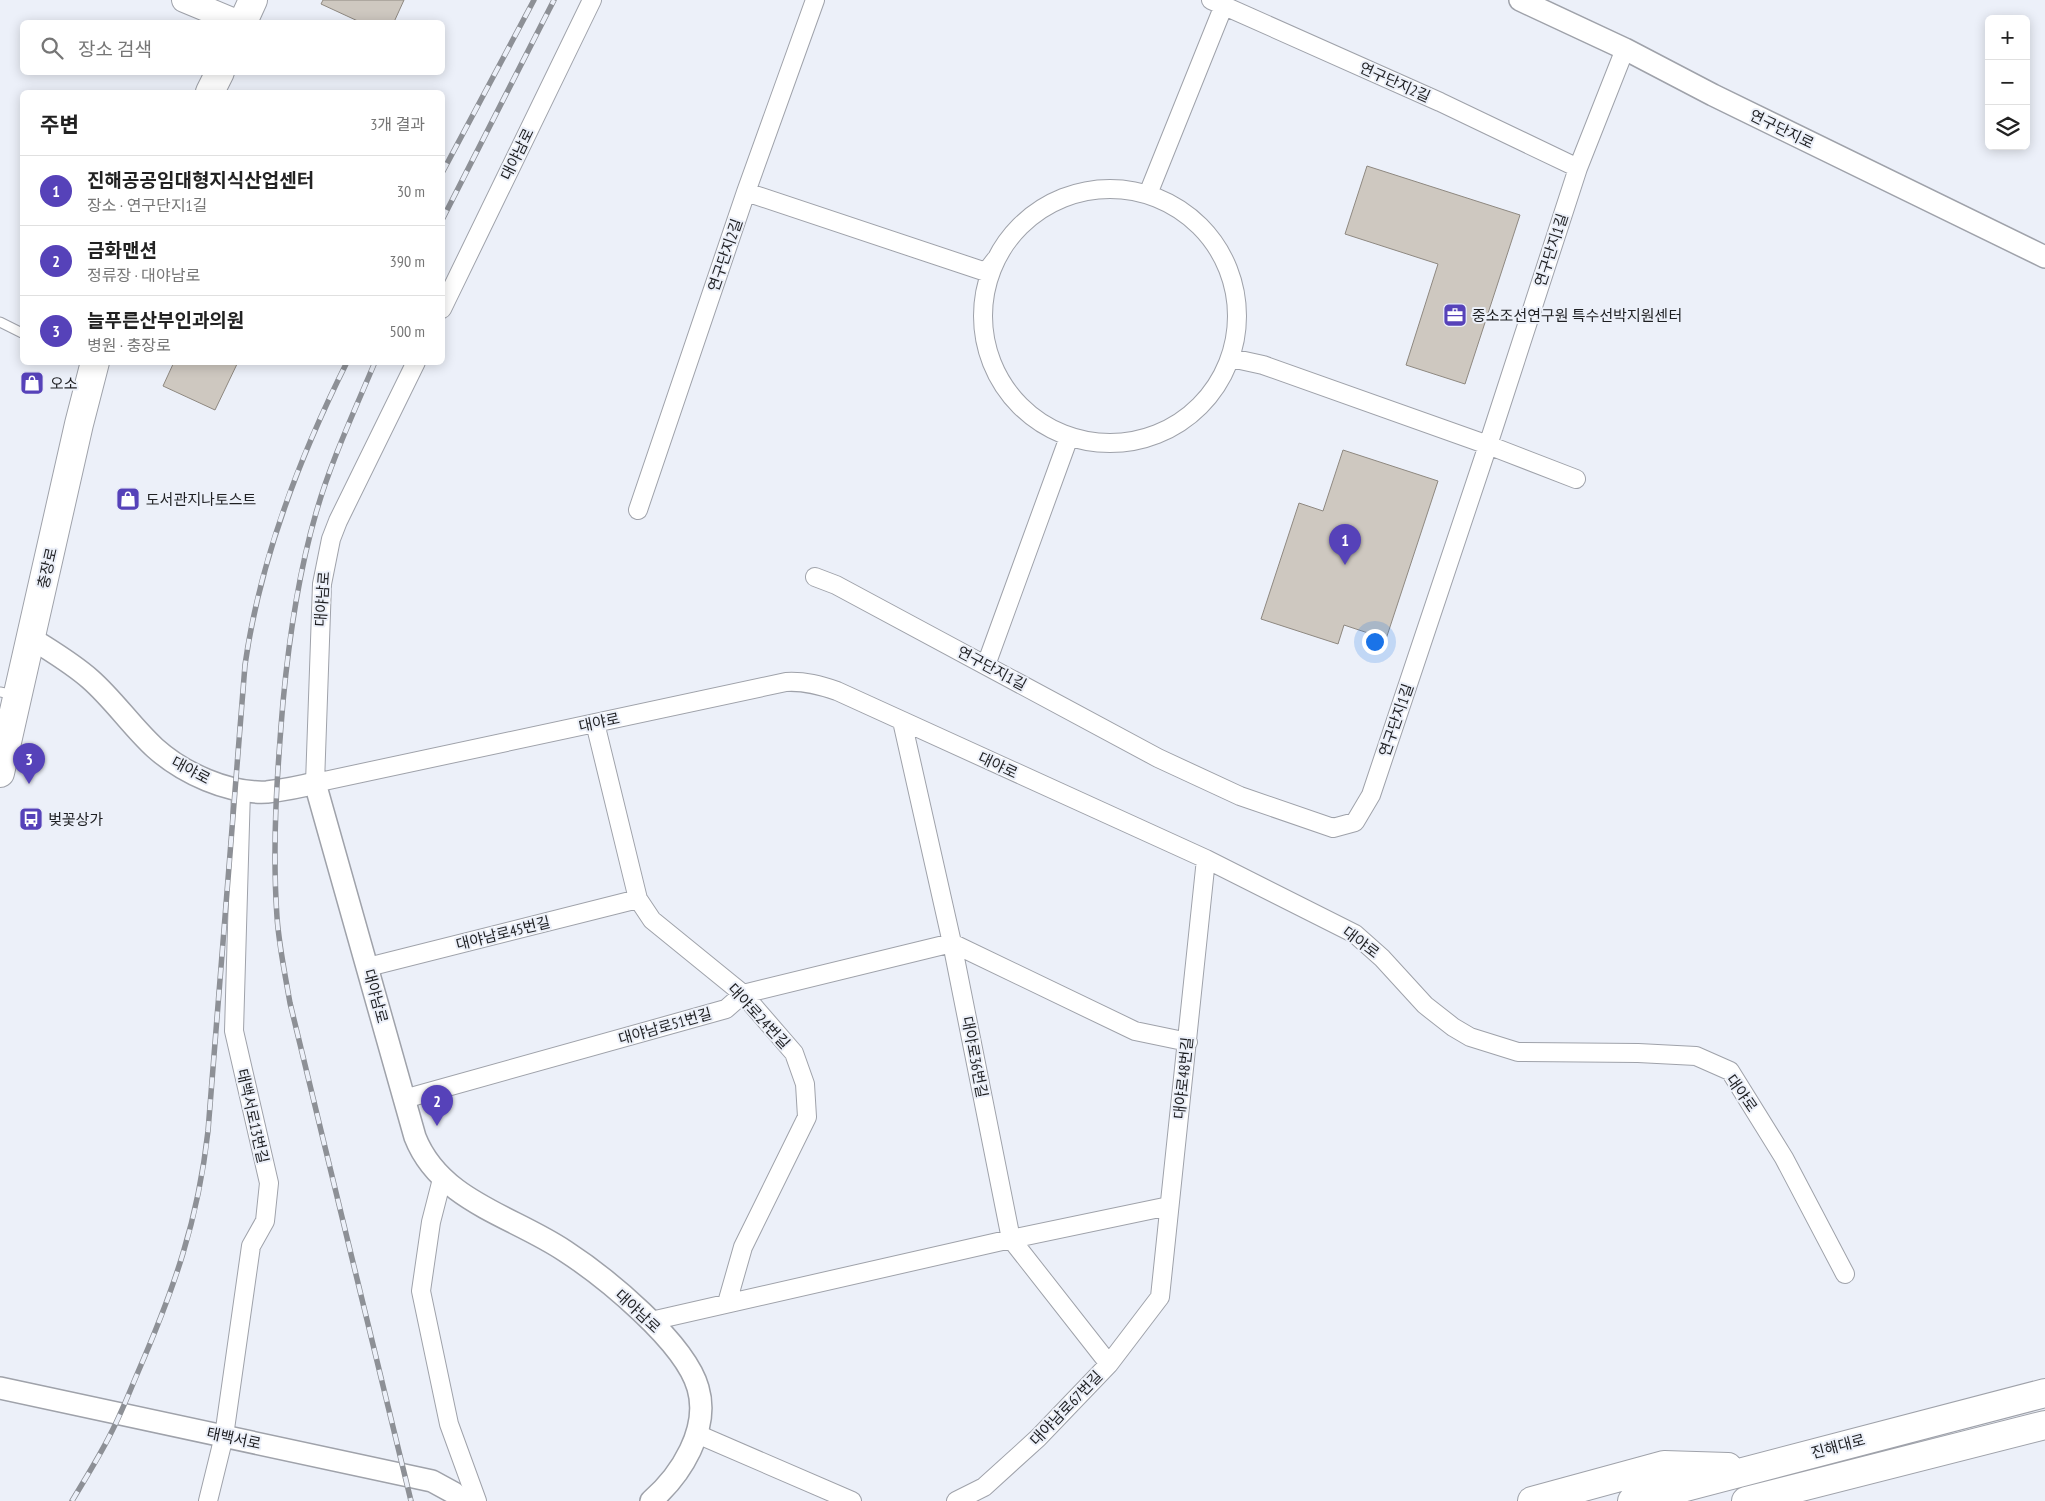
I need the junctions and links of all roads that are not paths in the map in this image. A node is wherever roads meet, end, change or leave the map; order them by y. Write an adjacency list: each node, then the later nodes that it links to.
1 (184, 0): 7 (main road)
2 (253, 0): 8 (main road)
3 (592, 0): 17 (street, 대야남로)
4 (815, 0): 13 (street, 연구단지2길)
5 (1520, 0): 9 (street, 연구단지로)
6 (1217, 3): 12 (street, 연구단지2길); 14 (street)
7 (232, 20)
8 (244, 20)
9 (1626, 49): 12 (street, 연구단지1길); 16 (street, 연구단지로)
10 (218, 75): 11 (main road)
11 (211, 90)
12 (1578, 168): 24 (street, 연구단지1길)
13 (746, 192): 15 (street); 26 (street, 연구단지2길)
14 (1148, 194): 15 (street); 20 (street)
15 (997, 257): 23 (street)
16 (2045, 257)
17 (445, 302)
18 (0, 322): 19 (lane)
19 (20, 332)
20 (1231, 358): 23 (street); 24 (street)
21 (91, 365): 28 (main road, 충장로)
22 (415, 365): 34 (street, 대야남로)
23 (1069, 437): 29 (street)
24 (1488, 445): 25 (street); 29 (street, 연구단지1길)
25 (1576, 478)
26 (638, 510)
27 (815, 577): 29 (street, 연구단지1길)
28 (31, 638): 30 (main road, 충장로); 35 (street, 대야로)
29 (986, 665)
30 (9, 694): 33 (main road, 충장로)
31 (902, 721): 32 (street, 대야로); 36 (street, 대야로); 38 (street, 대야로36번길)
32 (595, 723): 34 (street, 대야로); 37 (street, 대야로24번길)
33 (0, 773)
34 (315, 783): 35 (street, 대야로); 39 (street, 대야남로)
35 (241, 790): 57 (street, 태백서로13번길)
36 (1206, 859): 41 (street, 대야로48번길); 46 (street, 대야로)
37 (638, 898): 39 (street, 대야남로45번길); 40 (street, 대야로24번길)
38 (952, 943): 40 (street, 대야남로51번길); 41 (street); 45 (street, 대야로36번길)
39 (368, 967): 42 (street, 대야남로)
40 (743, 994): 42 (street, 대야남로51번길); 48 (street, 대야로24번길)
41 (1188, 1042): 44 (street, 대야로48번길)
42 (404, 1099): 43 (street, 대야남로)
43 (442, 1179): 49 (street, 대야남로); 61 (street)
44 (1169, 1206): 45 (street); 47 (street, 대야로48번길)
45 (1011, 1239): 48 (street); 50 (street, 대야로36번길)
46 (1846, 1274)
47 (1160, 1296): 50 (street, 대야남로67번길)
48 (727, 1304): 49 (street)
49 (651, 1321): 56 (street, 대야남로)
50 (1109, 1364): 64 (street, 대야남로67번길)
51 (2045, 1380): 55 (main road)
52 (0, 1388): 57 (street, 태백서로)
53 (2045, 1393): 55 (main road, 진해대로)
54 (2045, 1425): 67 (main road, 진해대로)
55 (1911, 1427): 58 (main road, 진해대로)
56 (697, 1434): 62 (street, 대야남로); 63 (street)
57 (224, 1436): 59 (street, 태백서로13번길); 60 (street, 태백서로)
58 (1761, 1468): 65 (main road); 66 (main road, 진해대로)
59 (208, 1501)
60 (461, 1501)
61 (477, 1501)
62 (651, 1501)
63 (852, 1501)
64 (956, 1501)
65 (1532, 1501)
66 (1632, 1501)
67 (1746, 1501)

